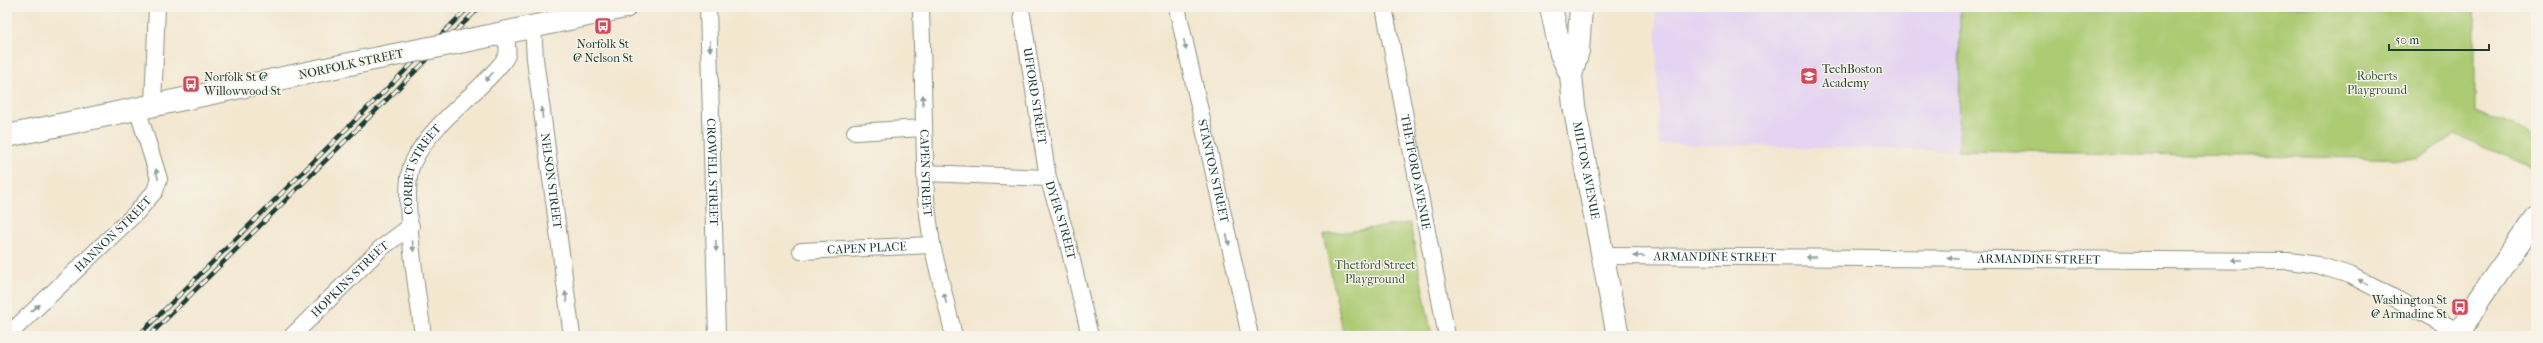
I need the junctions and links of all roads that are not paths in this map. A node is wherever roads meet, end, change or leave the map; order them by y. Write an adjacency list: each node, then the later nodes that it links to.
1 (157, 7): 15 (street, HANNON STREET)
2 (625, 7): 10 (main road, NORFOLK STREET)
3 (708, 7): 31 (street, CROWELL STREET, one-way to 31)
4 (921, 7): 16 (street, CAPEN STREET, one-way to 4)
5 (1177, 7): 34 (street, STANTON STREET, one-way to 34)
6 (1384, 7): 35 (street, THETFORD AVENUE)
7 (1581, 13): 9 (main road); 14 (main road)
8 (1022, 15): 20 (street, UFFORD STREET)
9 (1552, 16): 14 (main road, MILTON AVENUE)
10 (533, 26): 11 (main road, NORFOLK STREET); 13 (street, NELSON STREET)
11 (504, 31): 12 (street); 15 (main road, NORFOLK STREET, bridge)
12 (506, 57): 13 (street); 22 (street, CORBET STREET, one-way to 22)
13 (535, 60): 30 (street, NELSON STREET, one-way to 13)
14 (1571, 75): 25 (main road, MILTON AVENUE)
15 (145, 106): 18 (main road, NORFOLK STREET); 27 (street, HANNON STREET, one-way to 15)
16 (923, 128): 17 (street); 19 (street, CAPEN STREET)
17 (855, 132)
18 (7, 136)
19 (924, 173): 20 (street, DYER STREET); 23 (street, CAPEN STREET)
20 (1048, 178): 33 (street, DYER STREET)
21 (2536, 218): 26 (main road)
22 (411, 226): 28 (street, HOPKINS STREET); 29 (street, CORBET STREET, one-way to 29)
23 (932, 245): 24 (street, CAPEN PLACE); 32 (street, CAPEN STREET, one-way to 23)
24 (801, 251)
25 (1603, 256): 26 (street, ARMANDINE STREET, one-way to 25); 36 (main road, MILTON AVENUE)
26 (2459, 334)
27 (7, 336)
28 (292, 336)
29 (423, 336)
30 (572, 336)
31 (717, 336)
32 (954, 336)
33 (1090, 336)
34 (1250, 336)
35 (1447, 336)
36 (1618, 336)

